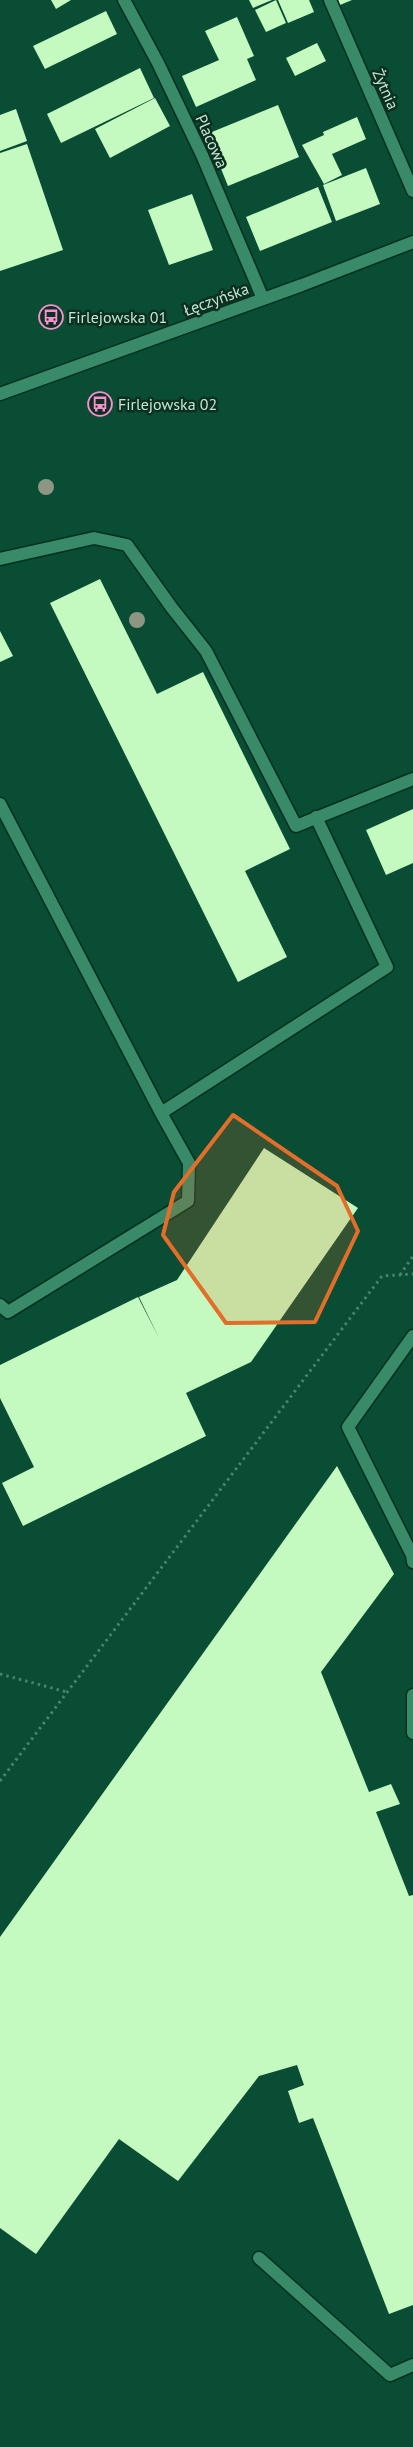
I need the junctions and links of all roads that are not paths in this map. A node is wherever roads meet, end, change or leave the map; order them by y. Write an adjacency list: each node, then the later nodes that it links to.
1 (124, 0): 6 (street, Placowa)
2 (330, 0): 3 (street, Żytnia)
3 (413, 191)
4 (410, 243): 5 (street); 6 (street, Łęczyńska)
5 (413, 256)
6 (263, 299): 7 (street, Łęczyńska)
7 (0, 394)
8 (0, 559): 11 (street)
9 (413, 779): 11 (street)
10 (0, 804): 12 (street)
11 (316, 816): 12 (street)
12 (161, 1113): 13 (street)
13 (0, 1305)
14 (413, 1336): 15 (street)
15 (413, 1562)
16 (413, 1695): 17 (street)
17 (413, 1733)
18 (258, 2258): 19 (street)
19 (413, 2365)

